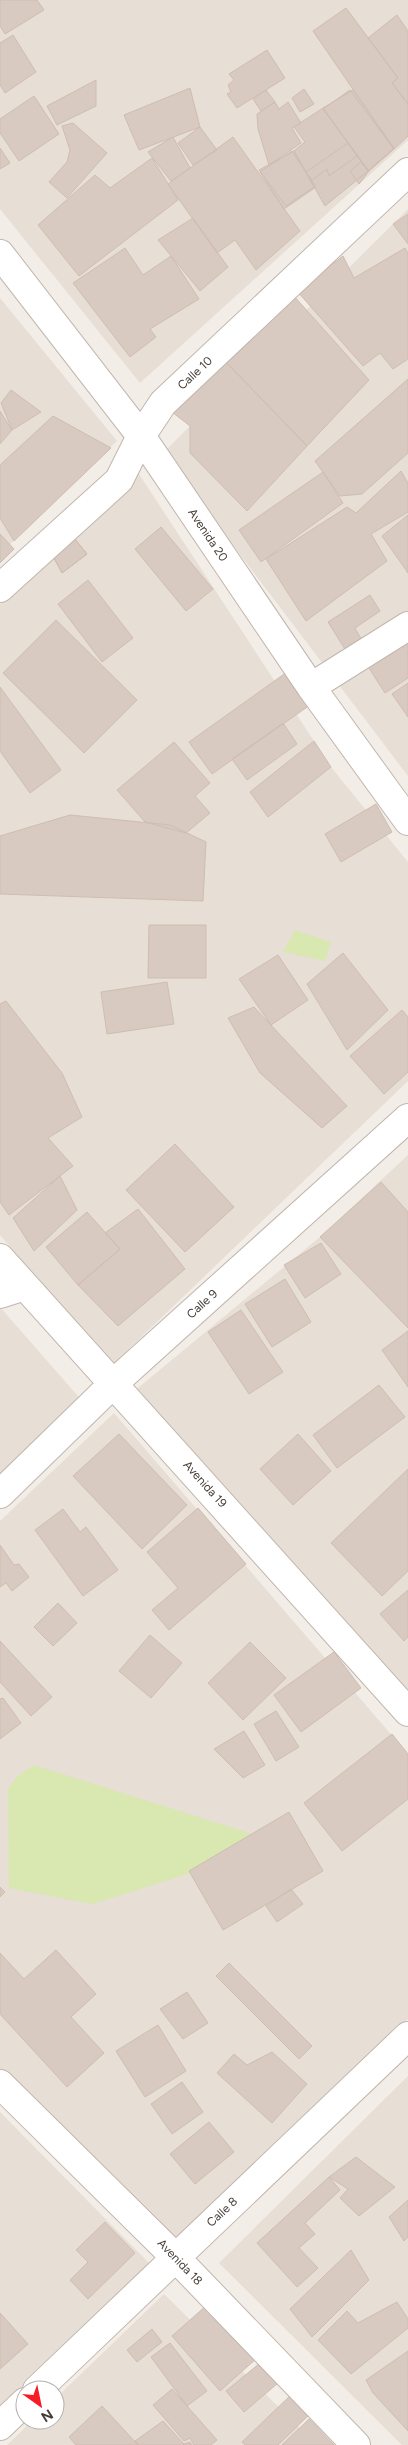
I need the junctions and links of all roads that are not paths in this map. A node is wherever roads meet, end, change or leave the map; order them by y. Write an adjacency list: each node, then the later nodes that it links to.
1 (408, 172): 3 (street, Calle 10)
2 (0, 254): 3 (street, Avenida 20)
3 (142, 436): 4 (street, Calle 10); 6 (street, Avenida 20)
4 (0, 588)
5 (408, 626): 6 (street)
6 (311, 687): 7 (street, Avenida 20)
7 (408, 821)
8 (408, 1118): 12 (street, Calle 9)
9 (0, 1258): 10 (street, Avenida 19)
10 (25, 1286): 11 (street); 12 (street, Avenida 19)
11 (0, 1294)
12 (114, 1383): 13 (street, Calle 9); 14 (street, Avenida 19)
13 (0, 1494)
14 (408, 1712)
15 (408, 2036): 17 (street, Calle 8)
16 (0, 2084): 17 (street, Avenida 18)
17 (175, 2257): 18 (street, Calle 8); 21 (street, Avenida 18)
18 (47, 2380)
19 (15, 2412): 20 (street)
20 (0, 2426)
21 (356, 2445)

